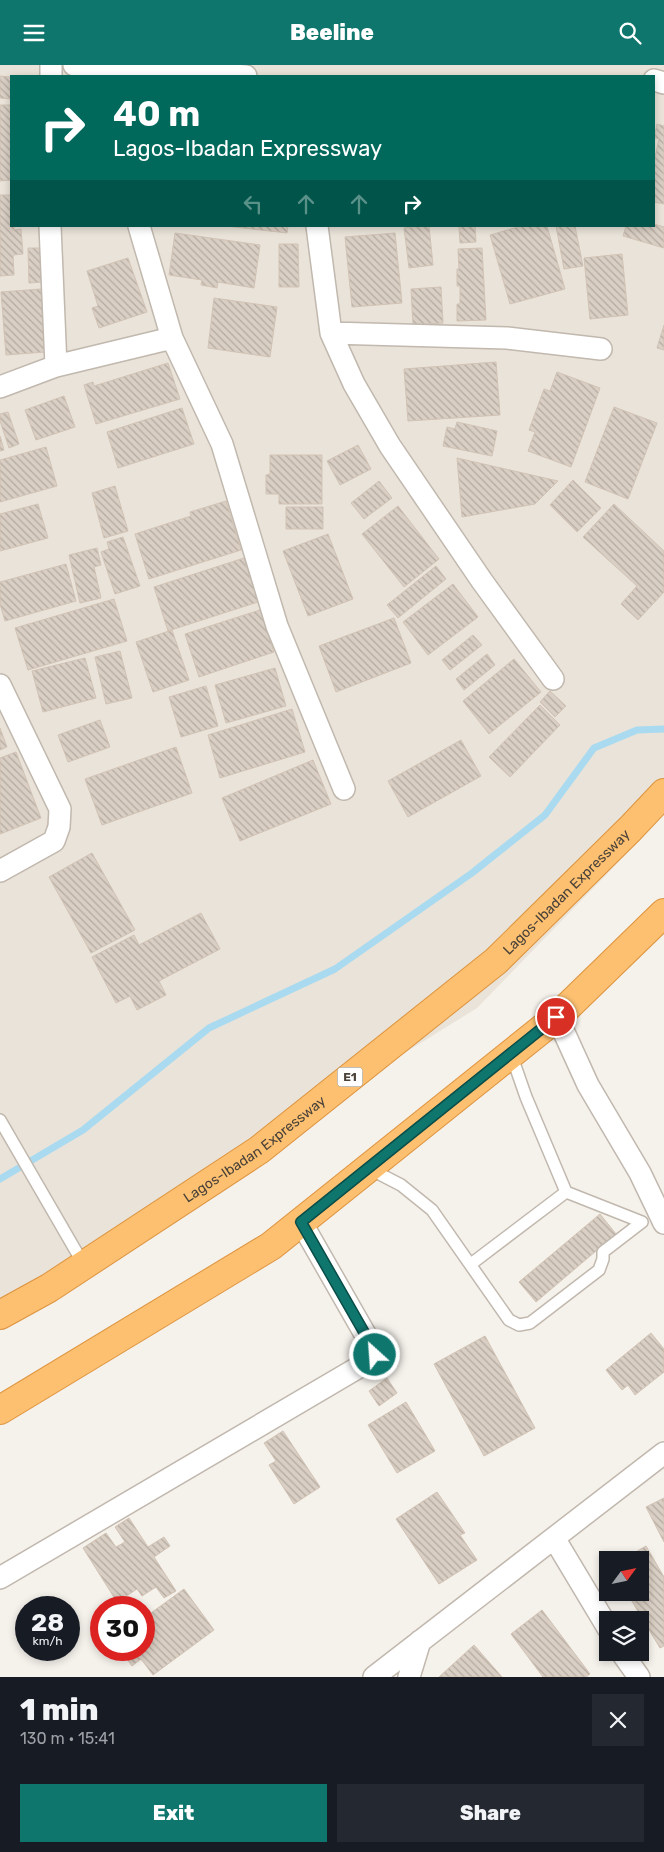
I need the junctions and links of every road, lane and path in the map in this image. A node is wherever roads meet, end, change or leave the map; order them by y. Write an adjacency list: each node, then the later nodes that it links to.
1 (74, 65): 3 (street)
2 (209, 69): 3 (street); 4 (street)
3 (117, 74)
4 (241, 75)
5 (50, 227): 11 (street)
6 (139, 227): 9 (street)
7 (317, 227): 8 (street)
8 (331, 333): 10 (street); 13 (street)
9 (172, 338): 11 (street); 15 (street)
10 (602, 349)
11 (56, 366): 12 (street)
12 (0, 387)
13 (553, 679)
14 (0, 685): 17 (street)
15 (344, 789)
16 (664, 793): 27 (highway, Lagos-Ibadan Expressway / E1)
17 (0, 871)
18 (664, 913): 19 (highway)
19 (556, 1017): 20 (highway); 25 (street)
20 (511, 1054): 22 (highway); 23 (lane)
21 (0, 1120): 27 (lane)
22 (368, 1168): 24 (highway); 26 (lane)
23 (566, 1192): 26 (lane); 26 (lane)
24 (301, 1222): 29 (highway); 32 (street)
25 (664, 1223)
26 (470, 1264)
27 (84, 1265): 28 (highway, Lagos-Ibadan Expressway / E1)
28 (0, 1315)
29 (0, 1410)
30 (664, 1453): 31 (street)
31 (554, 1538): 33 (street); 34 (street)
32 (0, 1578)
33 (599, 1613)
34 (420, 1641): 36 (street); 37 (street)
35 (628, 1661): 38 (street)
36 (374, 1677)
37 (409, 1677)
38 (639, 1677)

